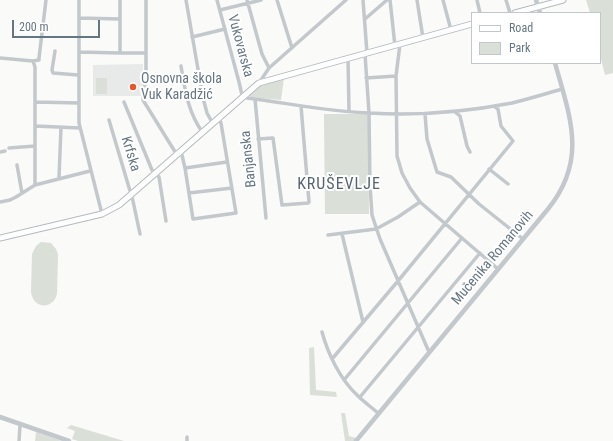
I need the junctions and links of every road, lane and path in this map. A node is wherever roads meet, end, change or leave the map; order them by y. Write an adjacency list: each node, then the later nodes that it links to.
1 (46, 0): 44 (street)
2 (79, 0): 27 (street)
3 (120, 0): 28 (street)
4 (146, 0): 40 (street)
5 (186, 0): 33 (street)
6 (217, 0): 22 (street, Vukovarska)
7 (261, 0): 19 (street)
8 (277, 0): 36 (street)
9 (338, 0): 20 (street)
10 (346, 0): 20 (street)
11 (363, 0): 29 (street)
12 (389, 0): 29 (street); 35 (street)
13 (416, 0): 34 (street)
14 (443, 0): 32 (street)
15 (477, 0): 23 (street)
16 (506, 0): 24 (street)
17 (536, 0): 21 (street)
18 (563, 0): 21 (main road)
19 (248, 2): 22 (street); 47 (street)
20 (340, 5): 36 (street)
21 (539, 7): 25 (main road); 26 (street)
22 (220, 10): 31 (street, Vukovarska)
23 (480, 12)
24 (510, 12)
25 (519, 12)
26 (540, 12)
27 (79, 18): 28 (street); 38 (street)
28 (120, 19): 39 (street)
29 (365, 19): 41 (street)
30 (471, 24): 32 (main road)
31 (225, 29): 33 (street); 53 (street, Vukovarska)
32 (451, 30): 34 (main road)
33 (192, 37): 69 (street)
34 (423, 38): 35 (main road)
35 (397, 45): 41 (main road); 49 (street)
36 (292, 48): 47 (street)
37 (55, 51): 48 (street)
38 (79, 52): 39 (street); 48 (street)
39 (120, 53): 40 (street)
40 (146, 53): 80 (street)
41 (366, 54): 43 (main road); 50 (street)
42 (0, 58): 44 (street)
43 (348, 59): 51 (main road); 61 (street)
44 (33, 61): 55 (street)
45 (554, 64): 52 (street, Mučenika Romanovih)
46 (181, 66): 73 (street)
47 (269, 68): 51 (street)
48 (78, 75): 57 (street)
49 (396, 76): 50 (street); 64 (street)
50 (366, 78): 63 (street)
51 (259, 83): 53 (main road)
52 (562, 90): 59 (street); 107 (street, Mučenika Romanovih)
53 (244, 96): 54 (street); 67 (main road)
54 (255, 99): 58 (street); 74 (street, Banjanska)
55 (35, 102): 57 (street); 70 (street)
56 (124, 102): 86 (street)
57 (79, 104): 72 (street)
58 (301, 106): 61 (street); 74 (street)
59 (499, 107): 60 (street); 84 (street)
60 (463, 110): 62 (street); 66 (street)
61 (349, 111): 63 (street)
62 (455, 112): 65 (street); 66 (street)
63 (368, 113): 64 (street); 101 (street)
64 (396, 114): 65 (street); 96 (street)
65 (425, 114): 93 (street)
66 (460, 116): 79 (street)
67 (219, 118): 69 (main road); 81 (street)
68 (109, 120): 94 (street, Krfska)
69 (213, 124): 73 (main road)
70 (35, 126): 71 (street); 75 (street)
71 (61, 127): 72 (street); 87 (street)
72 (80, 128): 85 (street)
73 (203, 133): 80 (main road)
74 (258, 139): 98 (street, Banjanska)
75 (35, 146): 76 (street); 88 (street)
76 (9, 148)
77 (5, 151): 78 (street)
78 (0, 152)
79 (470, 152)
80 (179, 153): 83 (street); 86 (main road)
81 (227, 162): 83 (street); 90 (street)
82 (17, 165): 91 (street)
83 (186, 168): 92 (street)
84 (490, 169): 89 (street); 93 (street)
85 (90, 171): 87 (street); 97 (street)
86 (156, 174): 94 (main road); 99 (street)
87 (59, 178): 88 (street)
88 (35, 184): 91 (street)
89 (508, 184)
90 (232, 188): 92 (street); 92 (street)
91 (22, 192): 95 (street)
92 (189, 193)
93 (469, 194): 100 (street); 107 (street)
94 (131, 195): 97 (main road); 102 (street, Krfska)
95 (0, 202)
96 (420, 202): 100 (street); 101 (street)
97 (102, 214): 105 (main road)
98 (266, 218)
99 (166, 221)
100 (445, 224): 106 (street); 110 (street)
101 (376, 229): 103 (street); 110 (street)
102 (140, 234)
103 (342, 234): 104 (street); 112 (street)
104 (328, 235)
105 (0, 238)
106 (462, 238): 108 (street); 111 (street)
107 (523, 239): 109 (street, Mučenika Romanovih)
108 (480, 253): 109 (street); 113 (street)
109 (498, 269): 115 (street, Mučenika Romanovih)
110 (398, 281): 111 (street); 112 (street)
111 (408, 303): 113 (street); 117 (street)
112 (363, 322): 116 (street)
113 (418, 326): 115 (street); 118 (street)
114 (322, 332): 116 (street)
115 (429, 352): 119 (street, Mučenika Romanovih)
116 (332, 359): 117 (street)
117 (344, 380): 118 (street)
118 (360, 397): 119 (street)
119 (378, 413): 124 (street, Mučenika Romanovih)
120 (0, 417): 121 (street)
121 (20, 424): 122 (street); 123 (street)
122 (19, 441)
123 (69, 441)
124 (356, 441)

